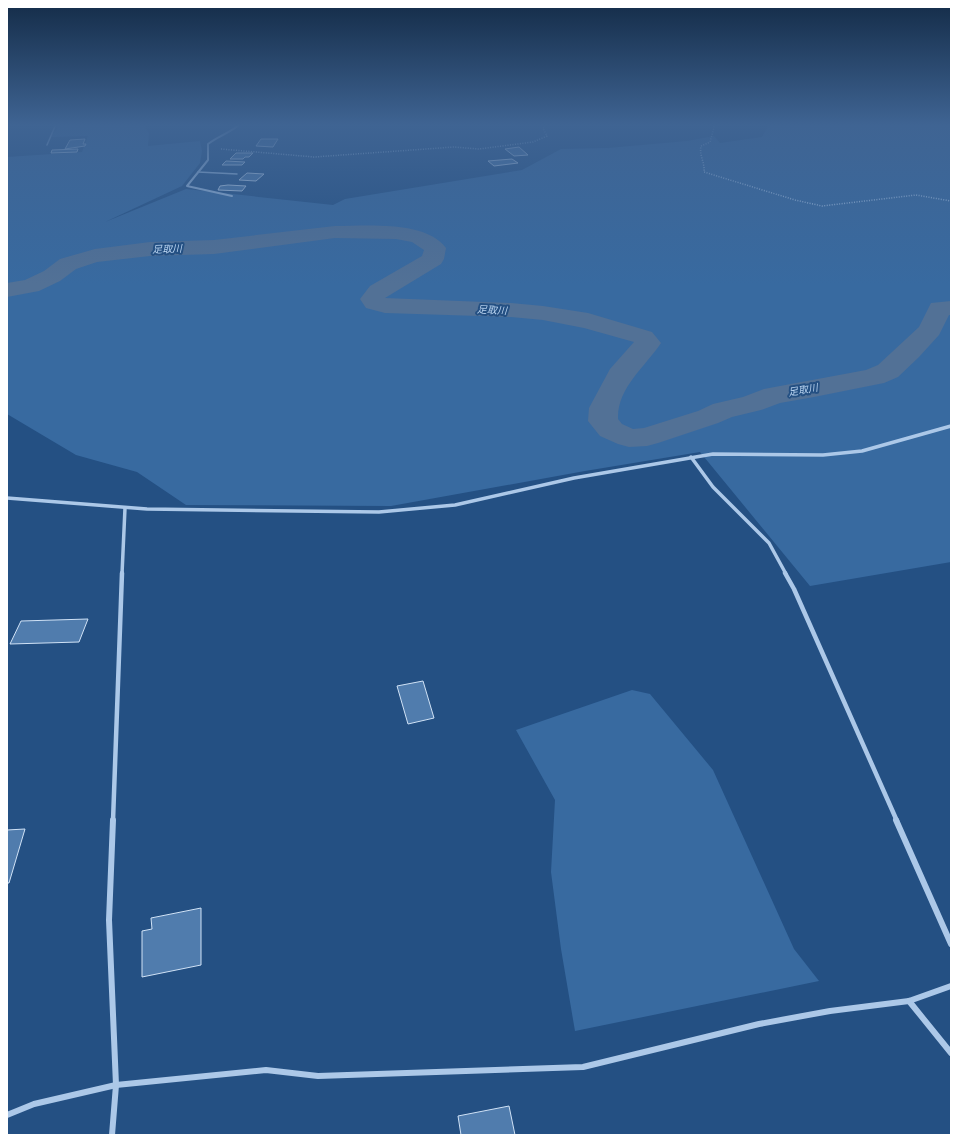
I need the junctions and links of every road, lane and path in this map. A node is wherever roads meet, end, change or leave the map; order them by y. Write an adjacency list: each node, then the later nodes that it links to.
1 (194, 177): 3 (street)
2 (720, 177): 4 (path)
3 (232, 196)
4 (951, 201)
5 (951, 426): 6 (street)
6 (691, 457): 8 (street); 9 (street)
7 (7, 498): 8 (street)
8 (125, 508): 13 (street)
9 (951, 944)
10 (951, 986): 11 (street)
11 (909, 1001): 12 (street); 13 (street)
12 (951, 1053)
13 (116, 1085): 14 (street); 15 (street)
14 (7, 1115)
15 (112, 1135)

